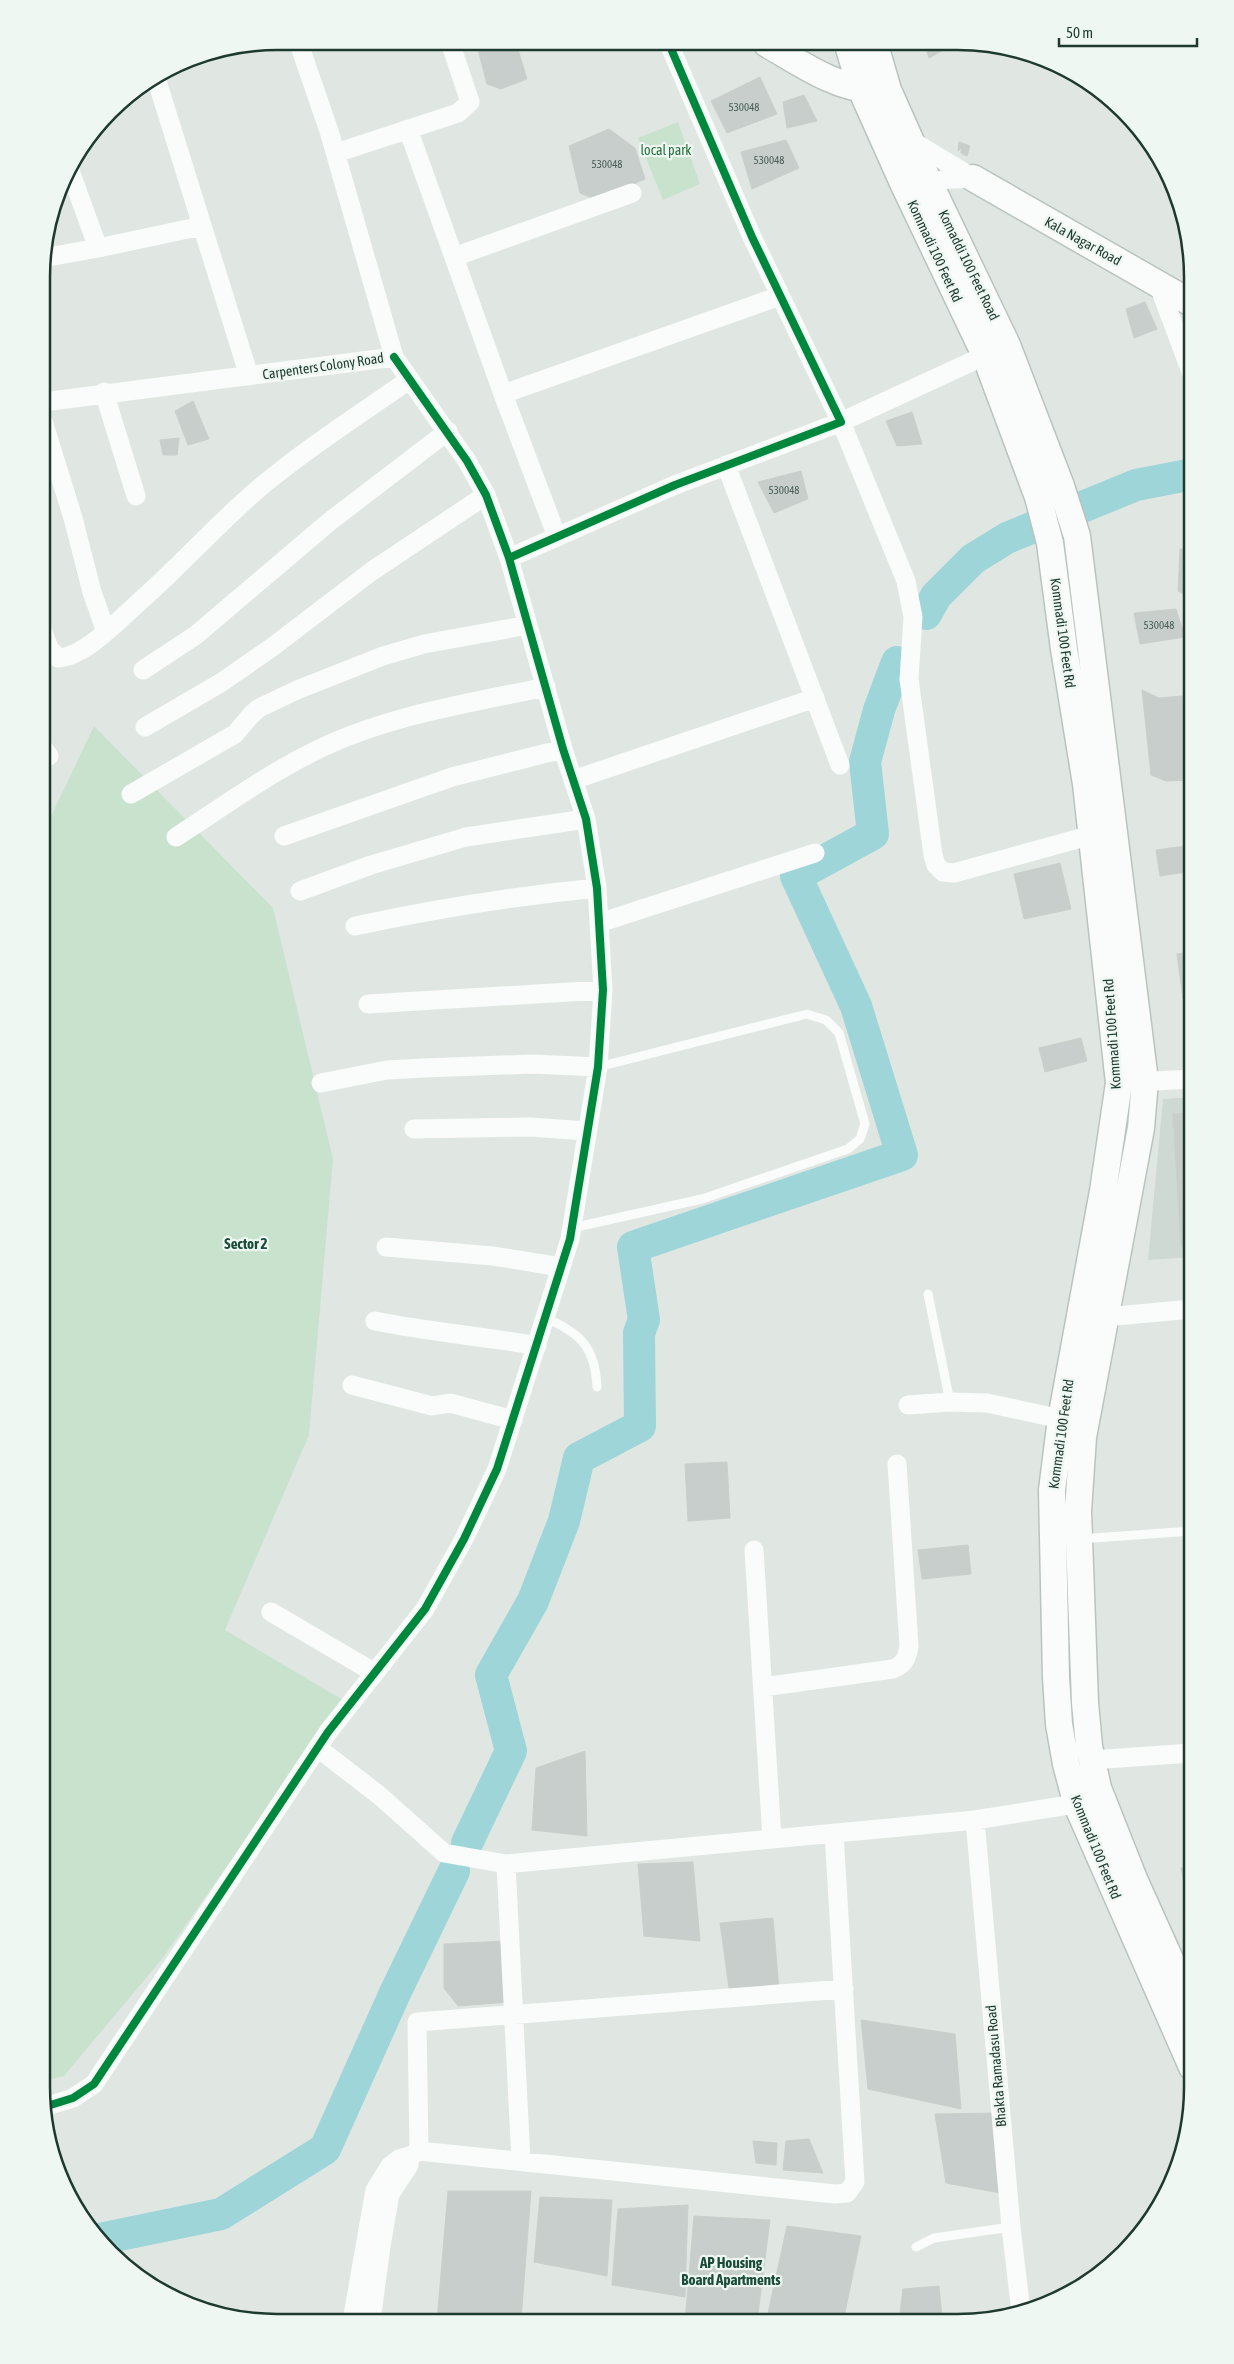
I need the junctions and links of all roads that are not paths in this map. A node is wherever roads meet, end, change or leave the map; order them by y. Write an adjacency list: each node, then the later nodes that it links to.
1 (301, 50): 12 (street, Carpenters Colony Road)
2 (453, 50): 10 (street)
3 (672, 50): 22 (street)
4 (778, 50): 8 (main road)
5 (849, 50): 8 (main road, Kommadi 100 Feet Rd)
6 (876, 50): 9 (main road)
7 (158, 84): 17 (street)
8 (861, 89): 9 (main road); 15 (main road, Kommadi 100 Feet Rd)
9 (888, 90): 11 (main road)
10 (408, 130): 12 (street); 20 (street)
11 (910, 140): 14 (street, Kala Nagar Road); 15 (main road)
12 (336, 153): 26 (street, Carpenters Colony Road)
13 (72, 177): 18 (street)
14 (973, 178): 15 (street); 21 (main road, Kala Nagar Road)
15 (915, 182): 24 (main road, Kommadi 100 Feet Rd)
16 (632, 193): 20 (street)
17 (202, 226): 18 (street); 27 (street)
18 (98, 248): 19 (street)
19 (51, 257)
20 (454, 258): 30 (street)
21 (1157, 281): 23 (main road, Kala Nagar Road); 25 (street)
22 (780, 296): 30 (street); 32 (street)
23 (1184, 298)
24 (996, 350): 32 (street); 52 (main road, Kommadi 100 Feet Rd); 64 (main road, Kommadi 100 Feet Rd)
25 (1184, 353)
26 (394, 357): 27 (street, Carpenters Colony Road); 28 (street)
27 (249, 376): 29 (street, Carpenters Colony Road)
28 (410, 379): 33 (street); 41 (street)
29 (104, 392): 31 (street, Carpenters Colony Road); 37 (street)
30 (502, 394): 38 (street)
31 (50, 401)
32 (841, 422): 35 (street); 52 (street)
33 (448, 431): 36 (street); 43 (street)
34 (50, 444): 41 (street)
35 (726, 465): 38 (street); 45 (street)
36 (486, 495): 39 (street); 46 (street)
37 (136, 496)
38 (557, 537): 39 (street)
39 (509, 558): 40 (street)
40 (528, 625): 44 (street); 50 (street)
41 (106, 632): 42 (street)
42 (50, 649)
43 (144, 670)
44 (546, 687): 47 (street); 54 (street)
45 (816, 698): 48 (street); 49 (street)
46 (145, 727)
47 (563, 749): 49 (street); 53 (street)
48 (840, 765)
49 (573, 780): 51 (street)
50 (131, 794)
51 (586, 819): 56 (street); 57 (street)
52 (1092, 835): 66 (main road, Kommadi 100 Feet Rd)
53 (284, 836)
54 (176, 837)
55 (814, 853): 58 (street)
56 (597, 888): 58 (street); 59 (street)
57 (300, 891)
58 (599, 923): 60 (street)
59 (355, 926)
60 (603, 990): 61 (street); 62 (street)
61 (368, 1004)
62 (598, 1067): 65 (street); 68 (street); 69 (lane)
63 (1184, 1079): 64 (street)
64 (1145, 1081): 66 (street); 74 (main road, Kommadi 100 Feet Rd)
65 (321, 1083)
66 (1119, 1083): 82 (main road, Kommadi 100 Feet Rd)
67 (414, 1129): 68 (street)
68 (588, 1132): 69 (street)
69 (572, 1228): 71 (street)
70 (386, 1247): 71 (street)
71 (561, 1267): 75 (street)
72 (928, 1294): 80 (lane)
73 (1184, 1310): 74 (street)
74 (1105, 1317): 86 (main road, Kommadi 100 Feet Rd)
75 (546, 1318): 77 (street); 79 (lane)
76 (375, 1321): 77 (street)
77 (537, 1346): 83 (street)
78 (352, 1385): 83 (street)
79 (597, 1387)
80 (950, 1402): 81 (street); 82 (street)
81 (908, 1406)
82 (1060, 1419): 95 (main road, Kommadi 100 Feet Rd)
83 (513, 1420): 89 (street)
84 (897, 1464): 90 (street)
85 (1184, 1532): 86 (lane)
86 (1079, 1539): 93 (main road, Kommadi 100 Feet Rd)
87 (754, 1550): 90 (street)
88 (271, 1612): 89 (street)
89 (375, 1673): 91 (street)
90 (762, 1687): 98 (street)
91 (318, 1748): 99 (street); 104 (street)
92 (1184, 1754): 93 (street)
93 (1092, 1760): 94 (main road, Kommadi 100 Feet Rd)
94 (1102, 1799): 95 (street); 101 (main road, Kommadi 100 Feet Rd)
95 (1077, 1805): 96 (street); 103 (main road, Kommadi 100 Feet Rd)
96 (975, 1820): 97 (street); 107 (street, Bhakta Ramadasu Road)
97 (834, 1833): 98 (street); 100 (street)
98 (772, 1839): 99 (street)
99 (506, 1864): 102 (street)
100 (844, 1989): 102 (street); 106 (street)
101 (1184, 1990)
102 (513, 2013): 105 (street); 106 (street)
103 (1184, 2048)
104 (50, 2105)
105 (415, 2153): 106 (street); 110 (street); 111 (street)
106 (521, 2161)
107 (1011, 2227): 108 (lane); 109 (street, Bhakta Ramadasu Road)
108 (916, 2248)
109 (1020, 2305)
110 (353, 2314)
111 (373, 2314)

